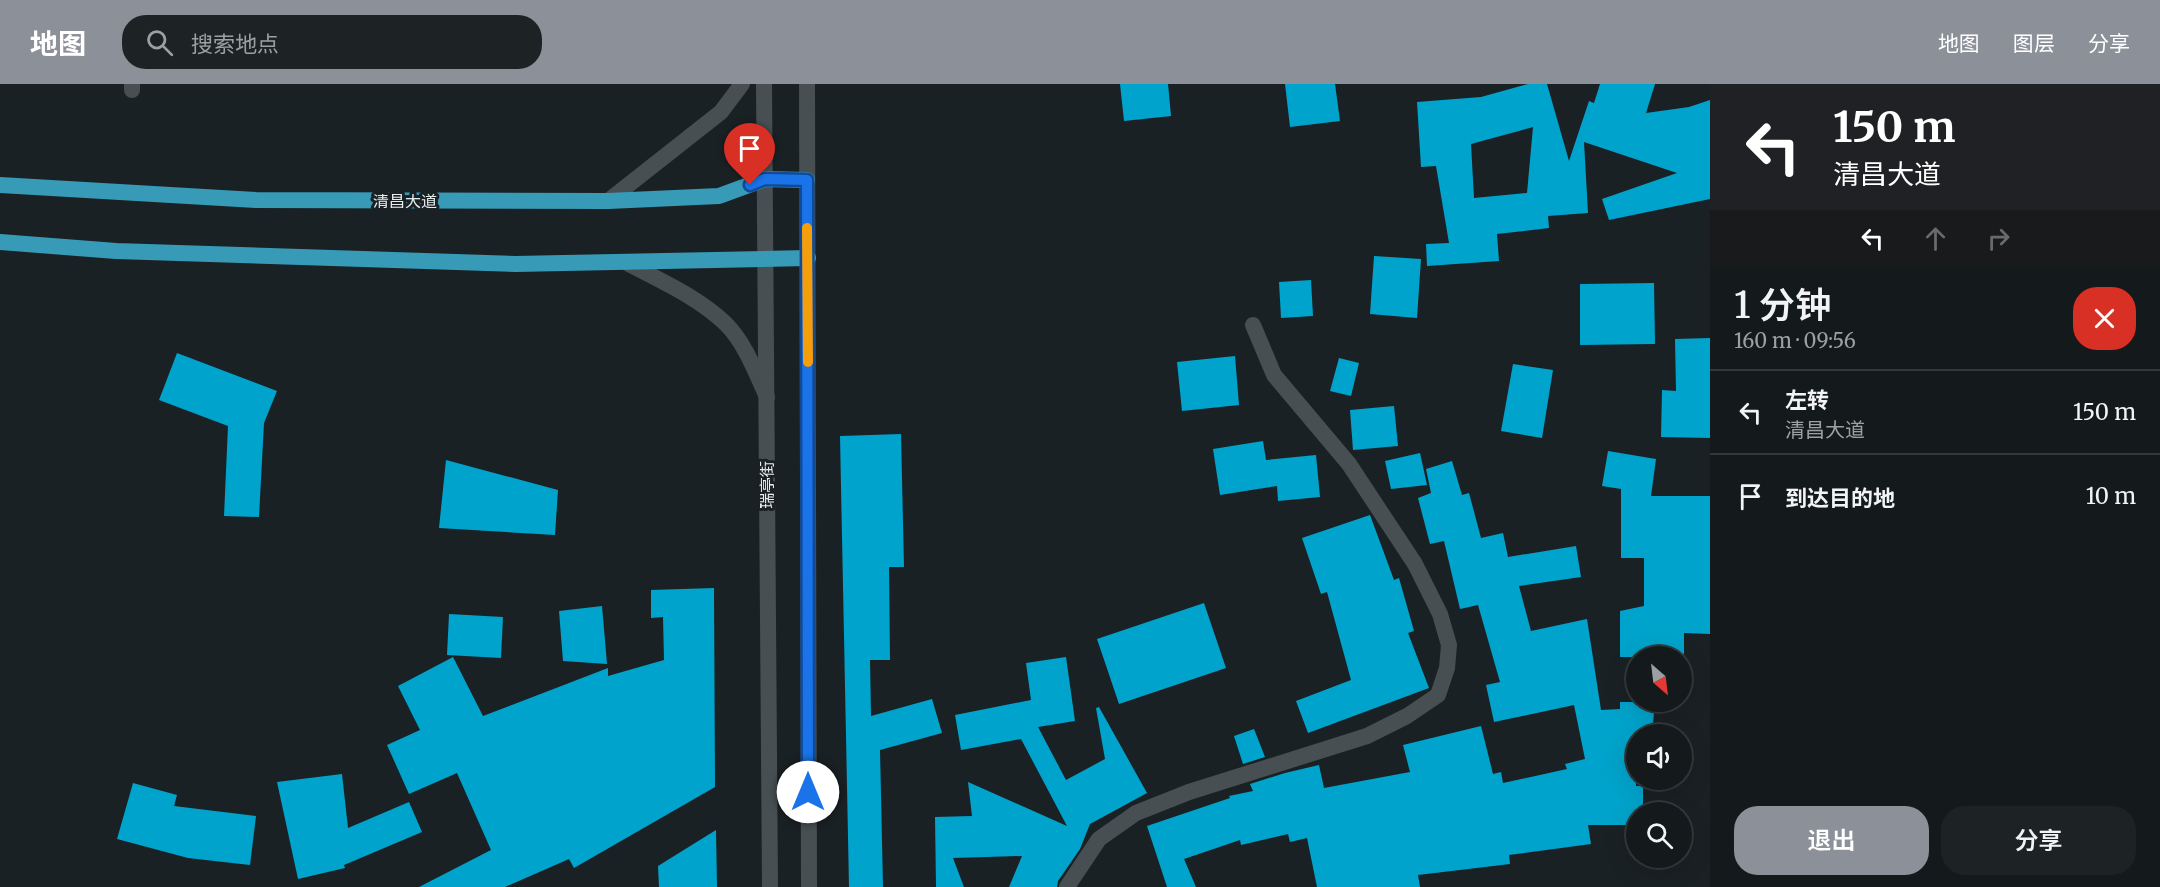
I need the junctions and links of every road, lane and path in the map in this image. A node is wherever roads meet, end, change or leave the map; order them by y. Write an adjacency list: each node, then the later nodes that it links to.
1 (741, 84): 7 (main road)
2 (764, 84): 4 (main road, 瑞亭街)
3 (807, 84): 5 (main road)
4 (765, 179): 5 (main road, 清昌大道); 7 (main road, 清昌大道); 10 (main road, 瑞亭街)
5 (807, 180): 9 (main road)
6 (0, 185): 7 (main road, 清昌大道)
7 (608, 201)
8 (0, 242): 11 (main road)
9 (808, 258): 10 (main road); 15 (main road)
10 (766, 261): 11 (main road); 13 (main road, 瑞亭街)
11 (627, 263): 13 (main road)
12 (1253, 325): 16 (main road)
13 (767, 397): 14 (main road, 瑞亭街)
14 (770, 887)
15 (809, 887)
16 (1067, 887)

